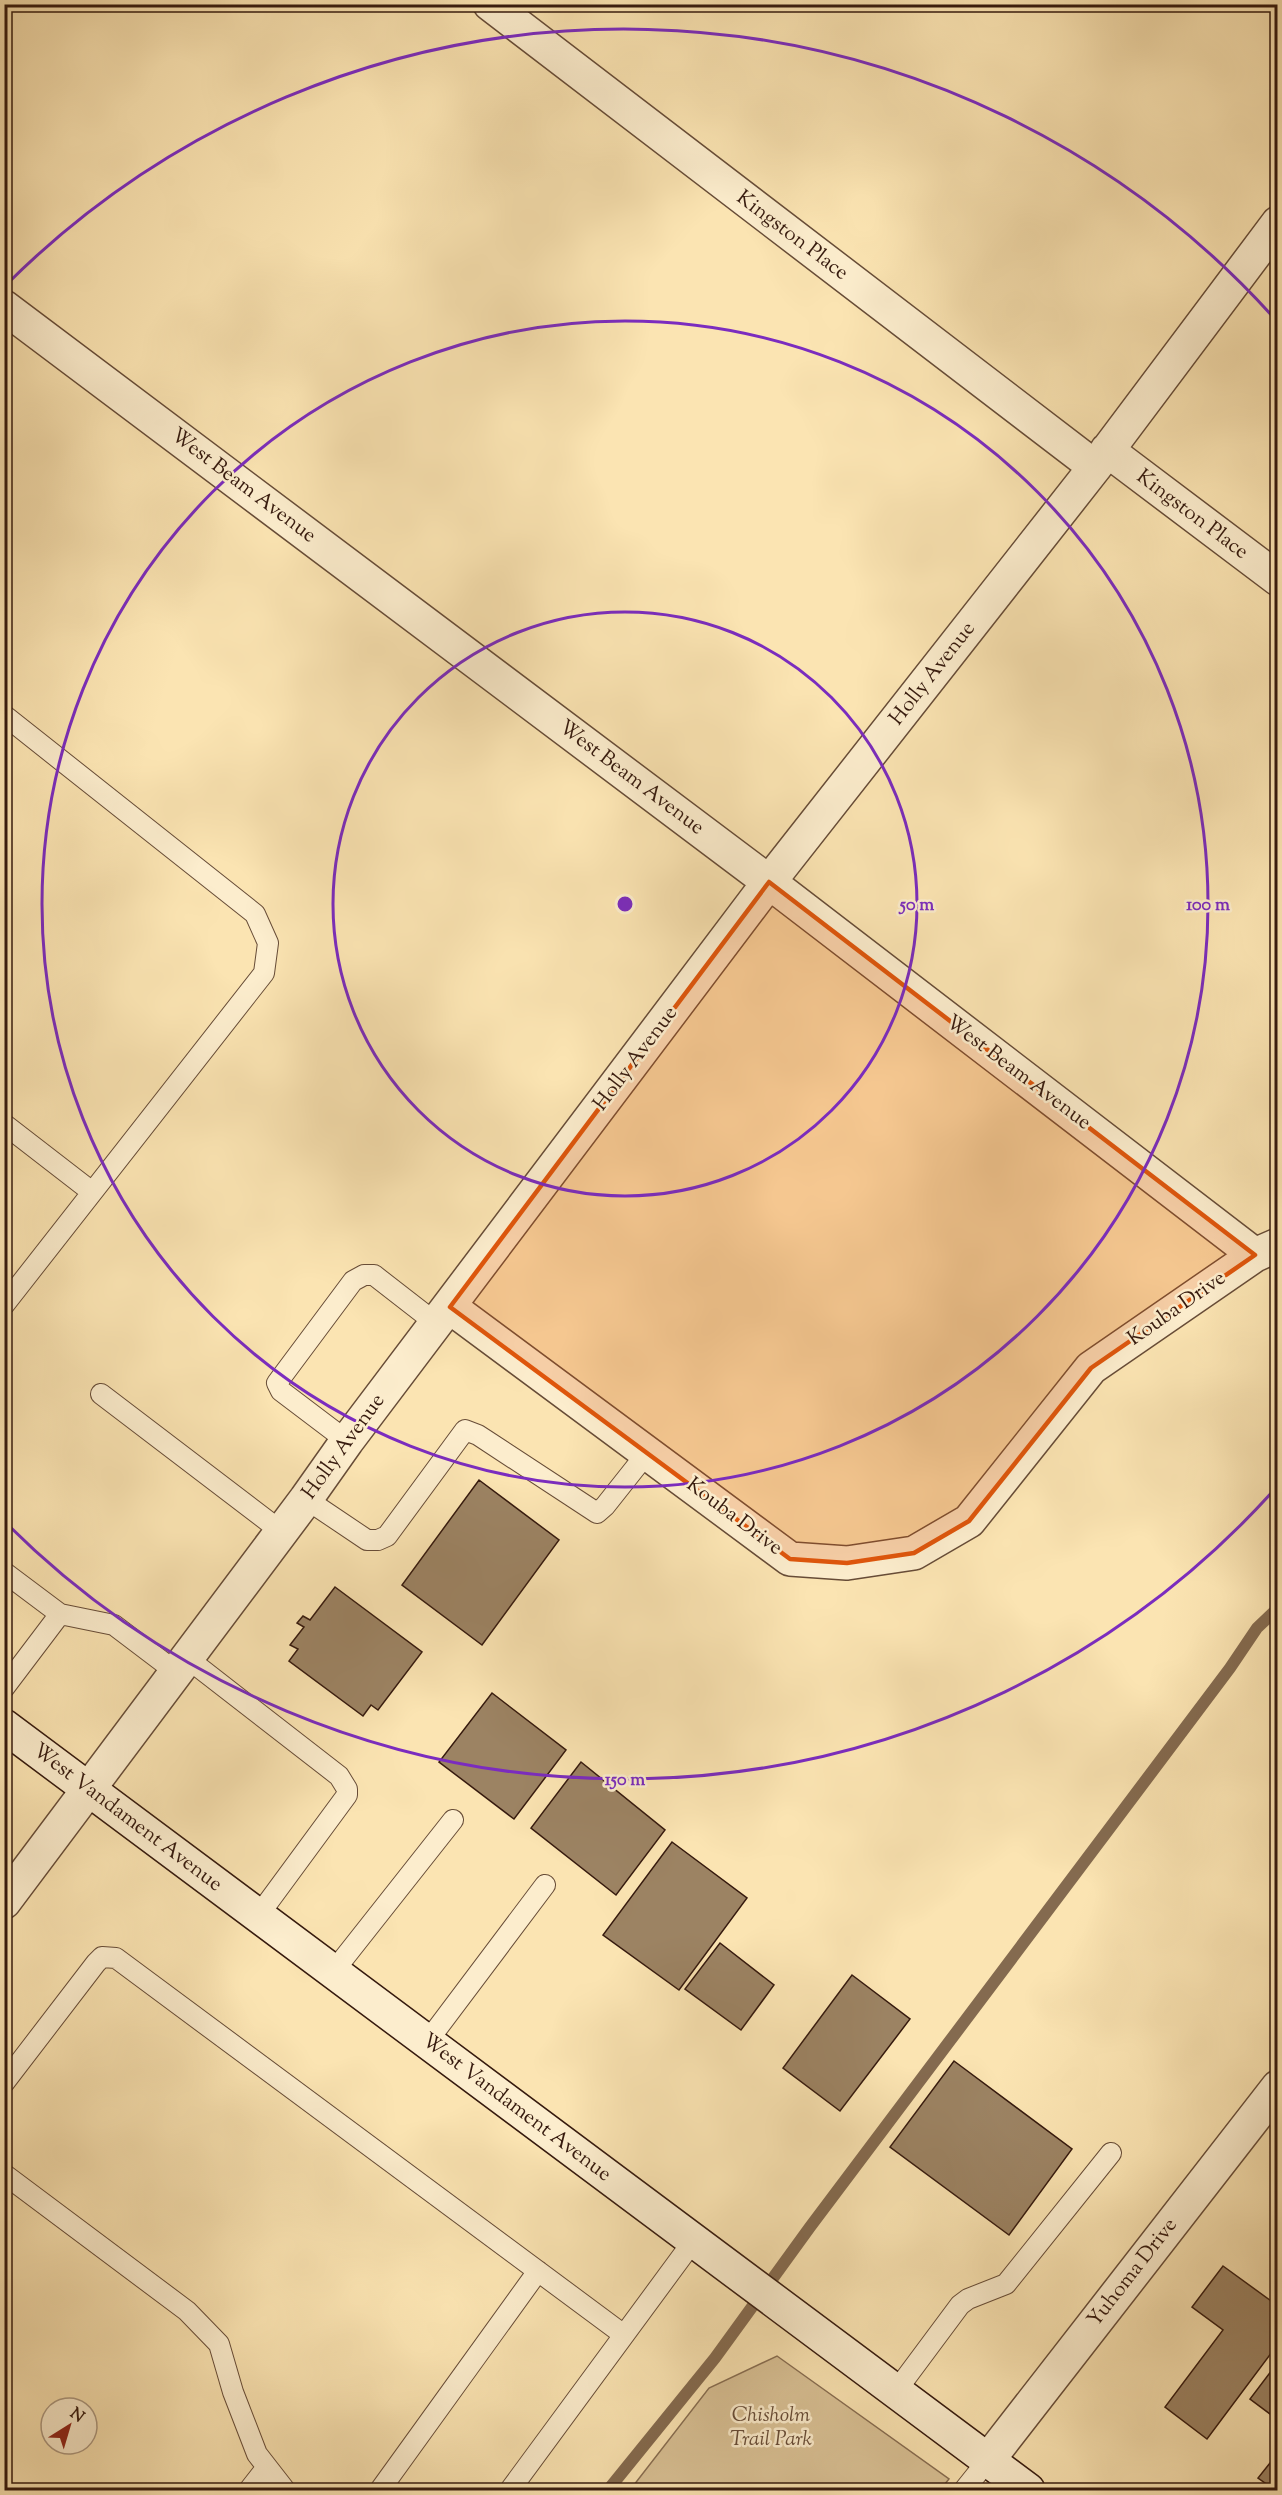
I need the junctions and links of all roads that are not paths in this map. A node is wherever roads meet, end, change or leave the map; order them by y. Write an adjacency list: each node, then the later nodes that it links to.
1 (490, 4): 4 (street, Kingston Place)
2 (1278, 223): 4 (street, Holly Avenue)
3 (4, 307): 7 (street, West Beam Avenue)
4 (1101, 458): 5 (street, Kingston Place); 7 (street, Holly Avenue)
5 (1278, 579)
6 (4, 715): 9 (lane)
7 (769, 882): 10 (street, West Beam Avenue); 12 (street, Holly Avenue)
8 (4, 1124): 9 (lane)
9 (92, 1192): 11 (lane)
10 (1266, 1250): 15 (street, Kouba Drive)
11 (4, 1305)
12 (443, 1315): 14 (street, Holly Avenue); 14 (lane); 15 (street, Kouba Drive)
13 (101, 1394): 17 (lane)
14 (347, 1441): 16 (street, Holly Avenue)
15 (647, 1453): 16 (lane)
16 (306, 1499): 17 (street, Holly Avenue)
17 (282, 1532): 20 (street, Holly Avenue)
18 (4, 1572): 19 (lane)
19 (60, 1614): 20 (lane); 21 (lane)
20 (182, 1665): 23 (street, Holly Avenue); 27 (lane)
21 (4, 1688)
22 (4, 1726): 23 (street, West Vandament Avenue)
23 (88, 1790): 26 (street, Holly Avenue); 27 (street, West Vandament Avenue)
24 (453, 1820): 28 (lane)
25 (545, 1885): 29 (lane)
26 (4, 1902)
27 (258, 1916): 28 (street, West Vandament Avenue)
28 (333, 1972): 29 (street, West Vandament Avenue)
29 (427, 2042): 34 (street, West Vandament Avenue)
30 (4, 2083): 35 (lane)
31 (1278, 2087): 38 (street, Yuhoma Drive)
32 (1111, 2153): 37 (lane)
33 (4, 2174): 39 (lane)
34 (694, 2240): 36 (lane); 37 (street, West Vandament Avenue)
35 (538, 2271): 36 (lane); 42 (lane)
36 (624, 2335): 43 (lane)
37 (896, 2391): 38 (street, West Vandament Avenue)
38 (988, 2460): 44 (lane); 45 (street, West Vandament Avenue)
39 (267, 2467): 40 (lane); 41 (lane)
40 (249, 2490)
41 (285, 2490)
42 (380, 2490)
43 (510, 2490)
44 (964, 2490)
45 (1029, 2490)

